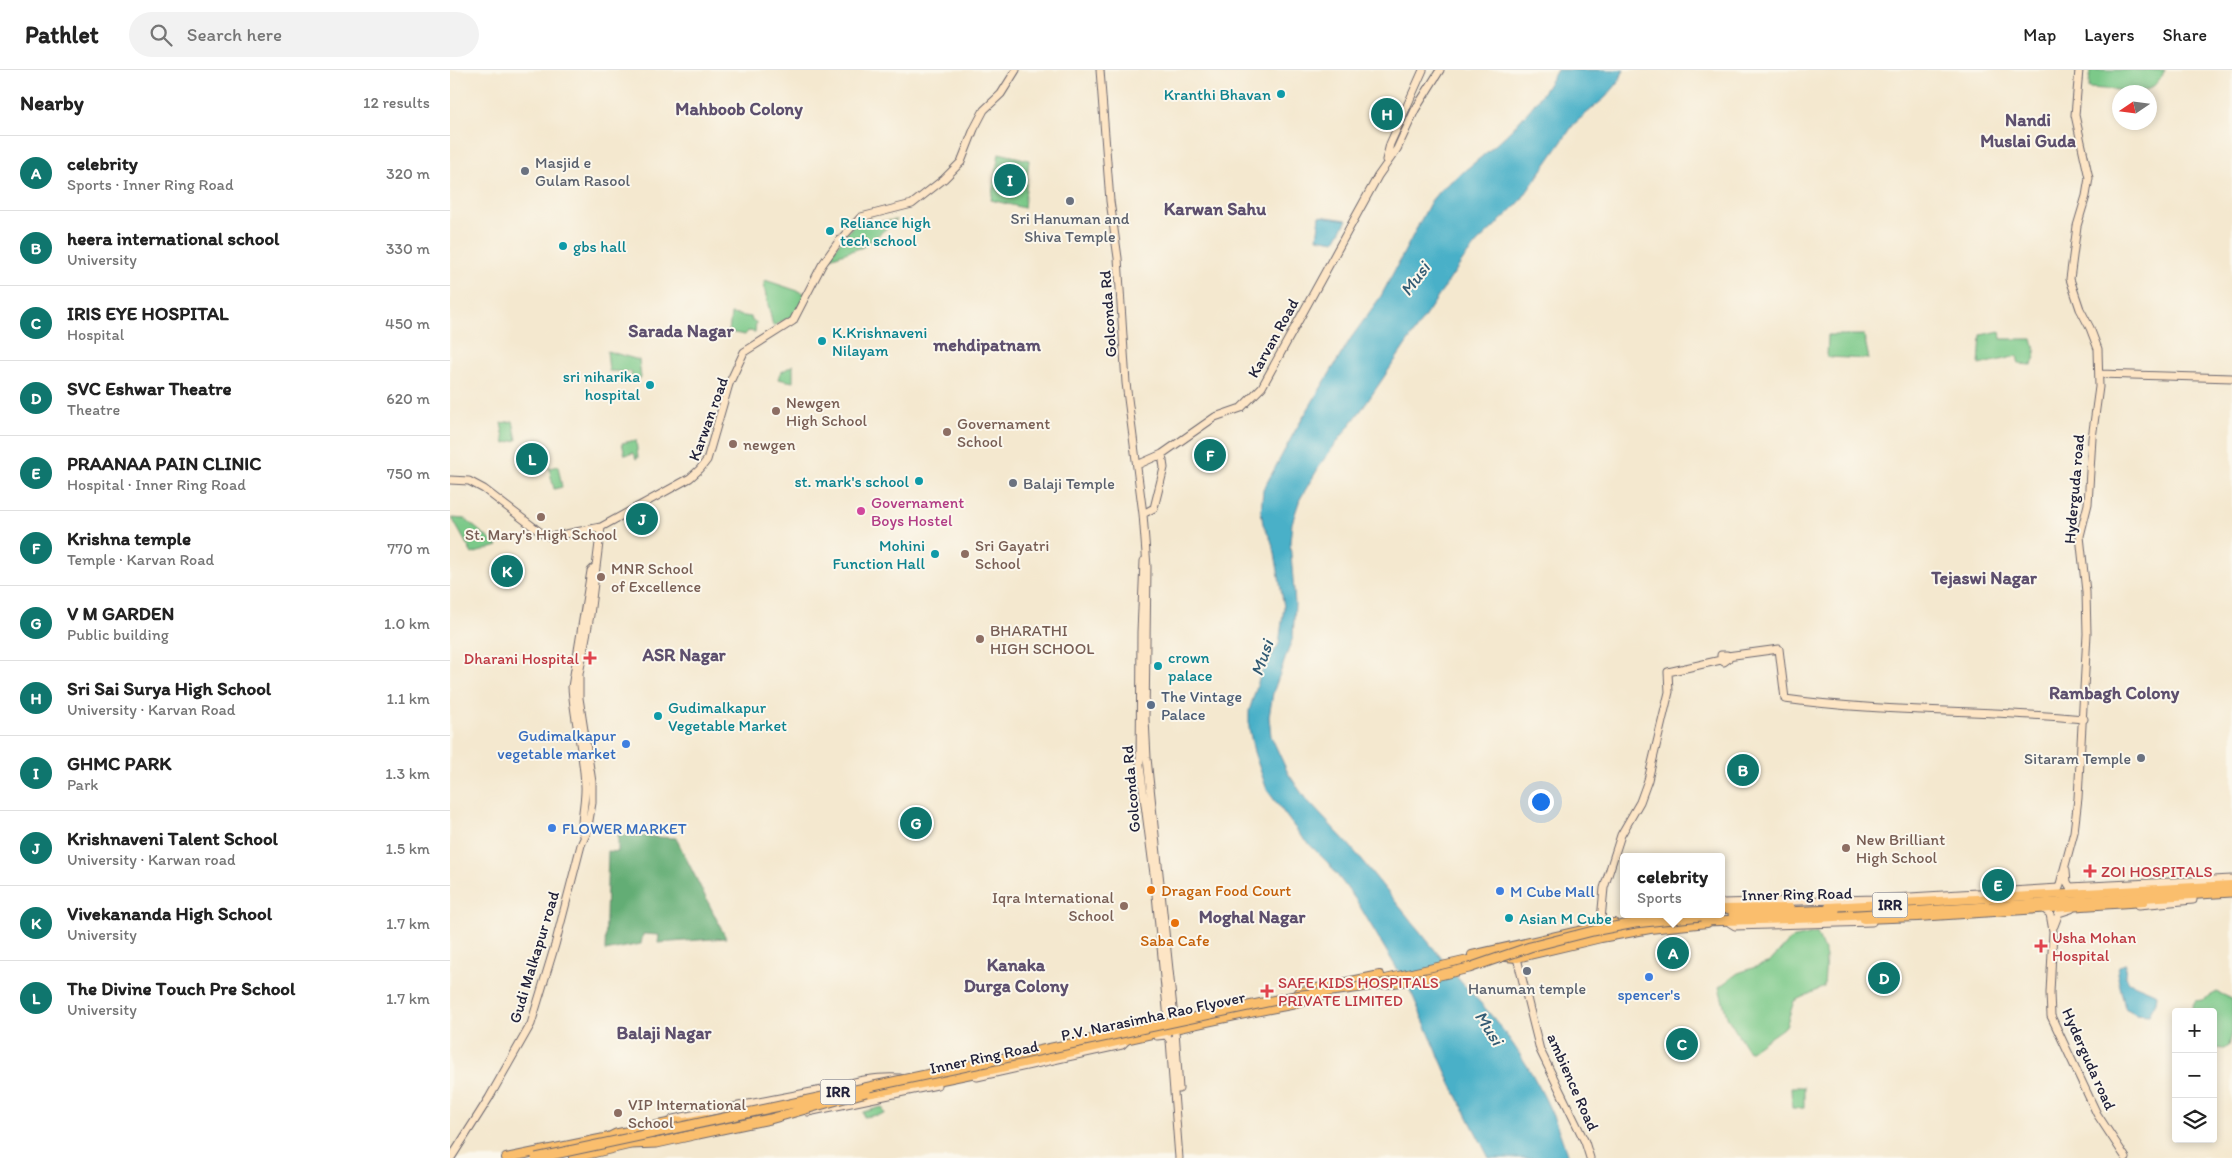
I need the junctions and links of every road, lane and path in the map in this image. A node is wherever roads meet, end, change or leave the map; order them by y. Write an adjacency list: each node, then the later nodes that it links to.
1 (1016, 70): 15 (street, Karwan road)
2 (1100, 70): 12 (street, Golconda Rd)
3 (1431, 70): 6 (street)
4 (1440, 70): 7 (street, Karvan Road)
5 (2079, 70): 9 (street, Hyderguda road)
6 (1422, 73): 7 (street); 8 (street, Karvan Road)
7 (1430, 84): 8 (street, Karvan Road)
8 (1386, 163): 11 (street, Karvan Road)
9 (2099, 374): 10 (street); 16 (street, Hyderguda road)
10 (2232, 378)
11 (1162, 454): 12 (street, Karvan Road); 14 (street)
12 (1136, 465): 14 (street, Golconda Rd)
13 (450, 480): 15 (street)
14 (1143, 514): 37 (street, Golconda Rd)
15 (601, 530): 48 (street, Gudi Malkapur road)
16 (2084, 719): 17 (street, Hyderguda road); 30 (street)
17 (2065, 864): 19 (street); 24 (street, Hyderguda road)
18 (2232, 879): 19 (street)
19 (2206, 883): 20 (main road, Inner Ring Road / IRR); 24 (main road, Inner Ring Road / IRR)
20 (2232, 886): 27 (highway, P.V. Narasimha Rao Flyover)
21 (2232, 893): 22 (main road, Inner Ring Road / IRR); 44 (highway, P.V. Narasimha Rao Flyover, bridge)
22 (2193, 899): 25 (main road, Inner Ring Road / IRR); 31 (street)
23 (1725, 904): 24 (street)
24 (1781, 904): 26 (main road, Inner Ring Road / IRR)
25 (2043, 908): 31 (street, Hyderguda road); 32 (main road, Inner Ring Road / IRR)
26 (1725, 909)
27 (1725, 914)
28 (1643, 918): 30 (main road, Inner Ring Road / IRR)
29 (1678, 918): 44 (highway, P.V. Narasimha Rao Flyover, bridge)
30 (1599, 925): 32 (street); 33 (main road, Inner Ring Road / IRR)
31 (2053, 931): 56 (street, Hyderguda road)
32 (1601, 938): 34 (main road, Inner Ring Road / IRR)
33 (1467, 958): 34 (main road, Inner Ring Road / IRR); 35 (main road, Inner Ring Road / IRR)
34 (1517, 958): 55 (street, ambience Road)
35 (1358, 982): 36 (main road, Inner Ring Road / IRR); 38 (main road, Inner Ring Road / IRR)
36 (1216, 1009): 37 (main road, Inner Ring Road / IRR); 38 (main road)
37 (1171, 1018): 42 (main road, Inner Ring Road / IRR)
38 (1218, 1020): 39 (main road, Inner Ring Road / IRR)
39 (1175, 1030): 40 (main road, Inner Ring Road / IRR); 54 (street)
40 (1140, 1036): 41 (main road, Inner Ring Road / IRR); 53 (street)
41 (1128, 1039): 43 (main road, Inner Ring Road / IRR); 45 (street)
42 (962, 1064): 43 (main road); 46 (main road, Inner Ring Road / IRR)
43 (964, 1075): 45 (main road, Inner Ring Road / IRR)
44 (865, 1090): 46 (highway, bridge); 47 (highway, bridge); 50 (highway, P.V. Narasimha Rao Flyover, bridge); 51 (highway, P.V. Narasimha Rao Flyover, bridge)
45 (732, 1124): 47 (main road, Inner Ring Road / IRR)
46 (608, 1138): 49 (main road, Inner Ring Road / IRR)
47 (631, 1144): 52 (main road, Inner Ring Road / IRR)
48 (451, 1158)
49 (506, 1158)
50 (536, 1158)
51 (560, 1158)
52 (573, 1158)
53 (1179, 1158)
54 (1184, 1158)
55 (1590, 1158)
56 (2126, 1158)

